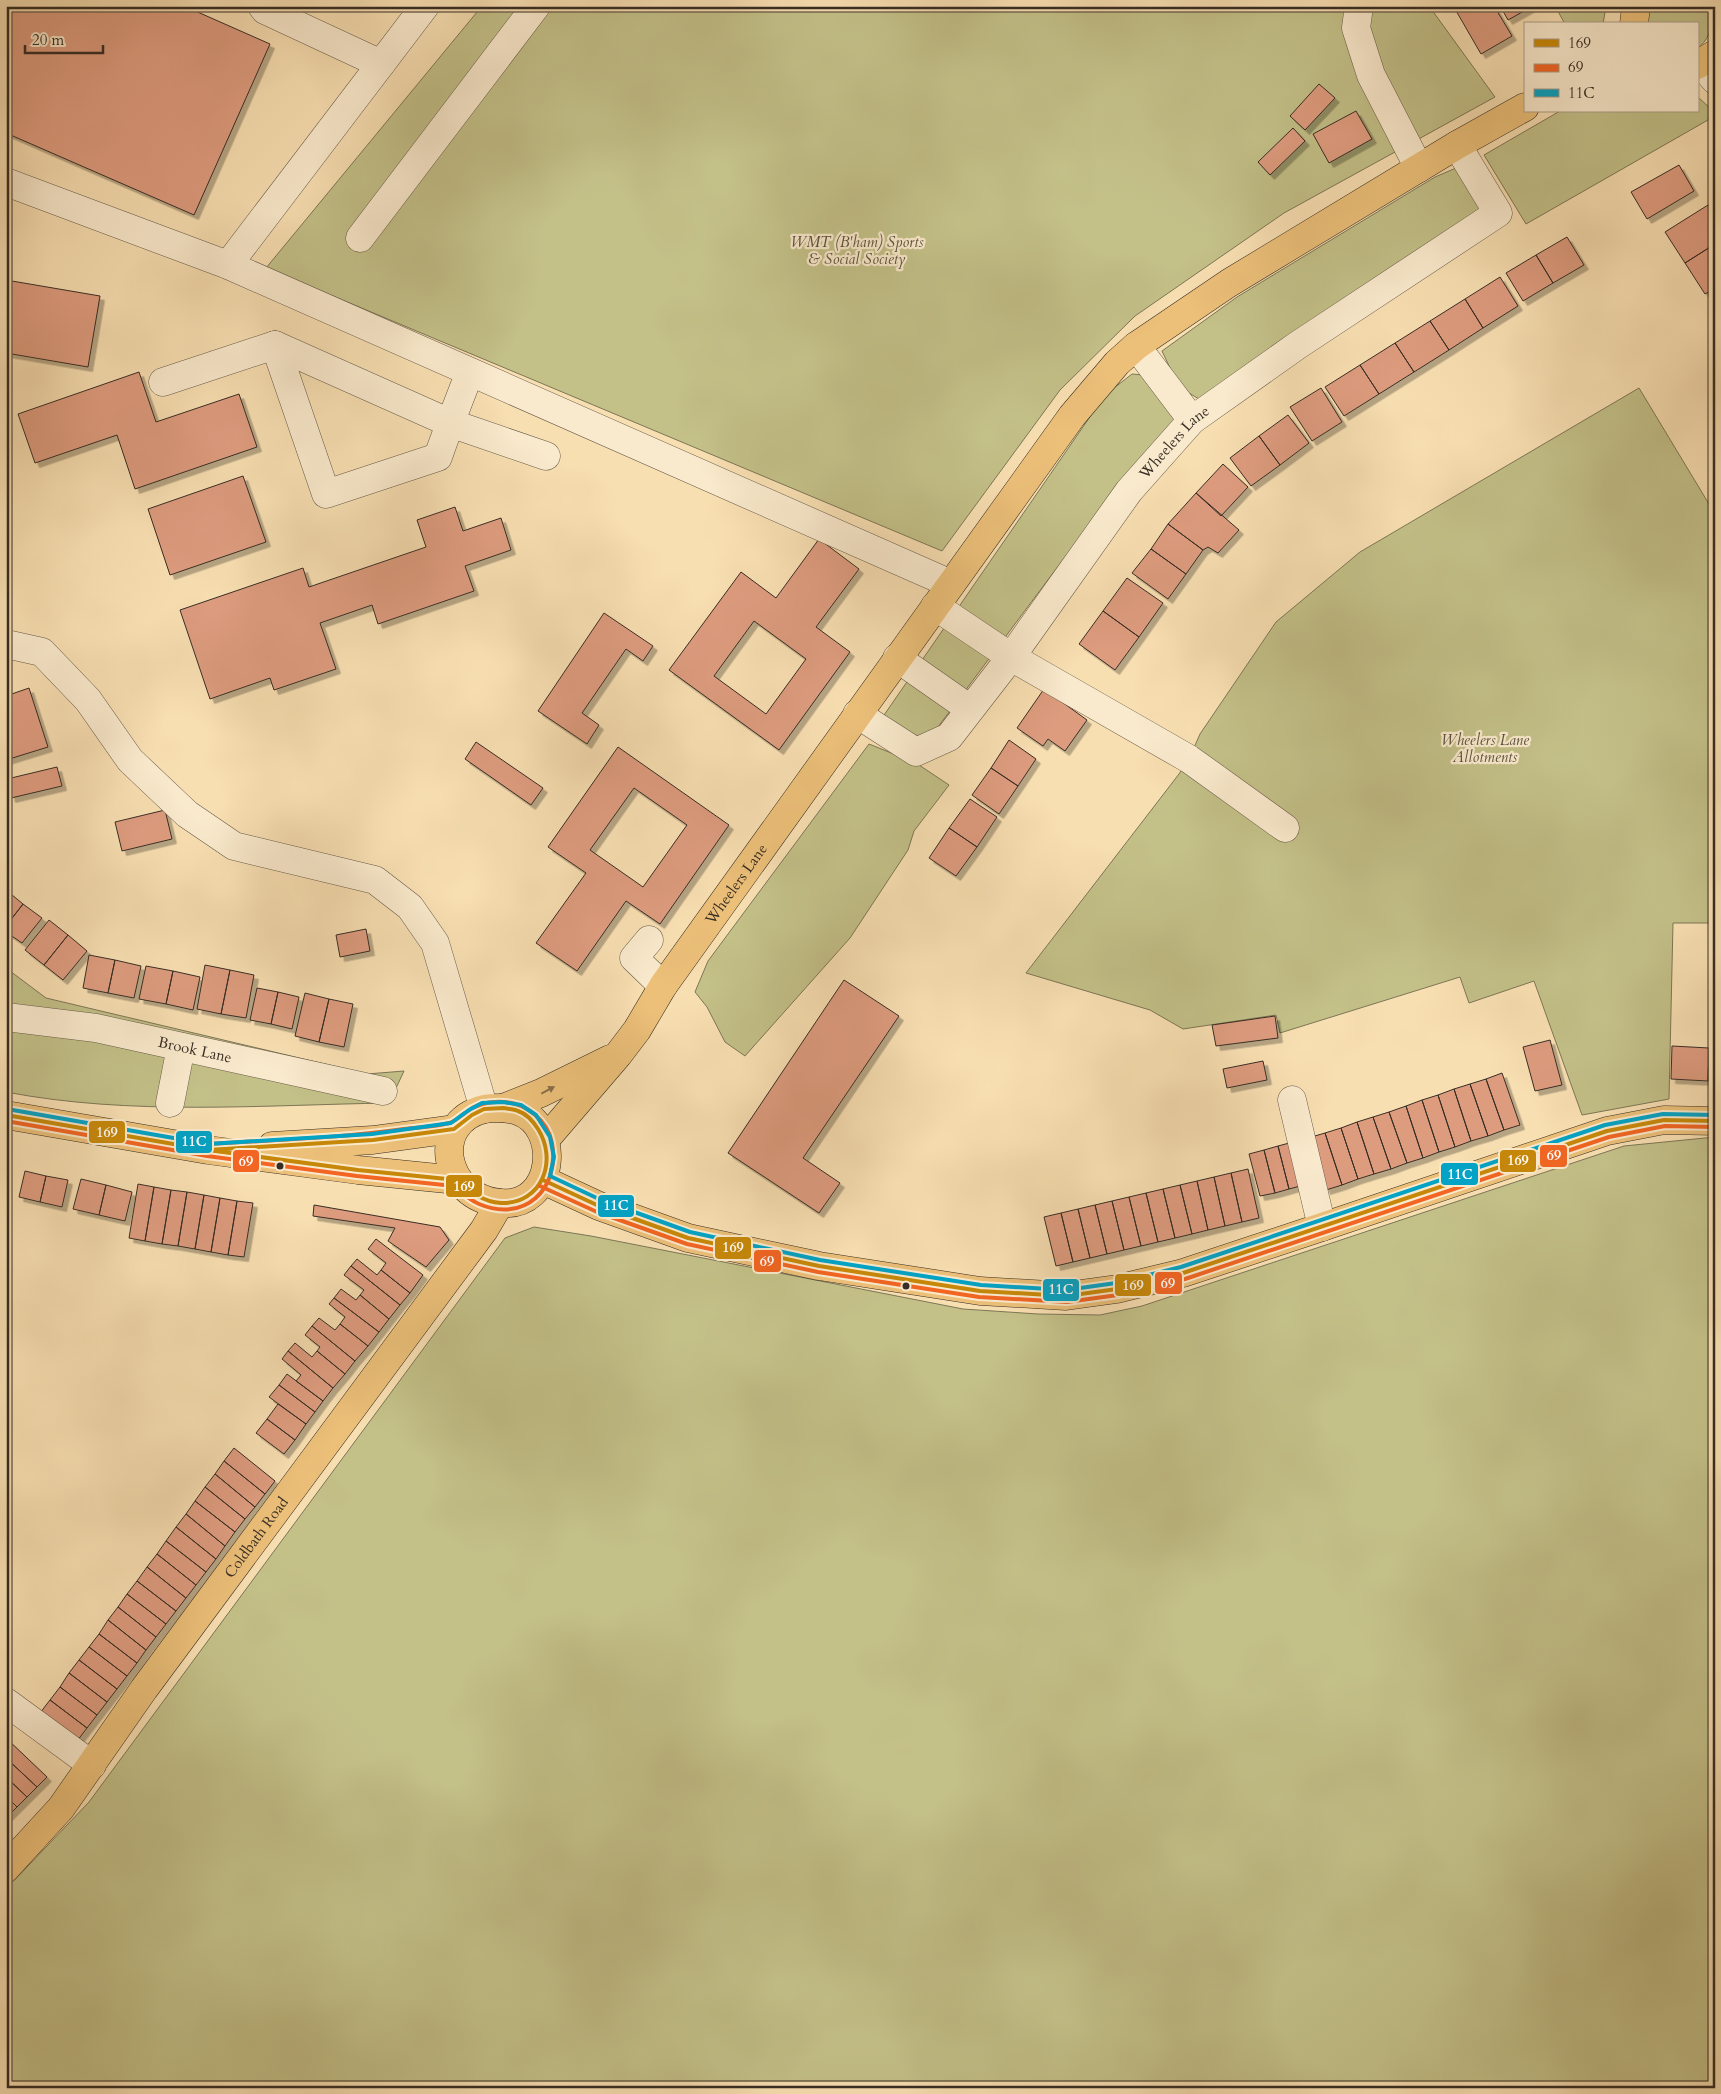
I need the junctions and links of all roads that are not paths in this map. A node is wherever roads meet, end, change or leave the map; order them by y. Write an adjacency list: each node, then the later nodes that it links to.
1 (262, 6): 7 (street)
2 (536, 6): 12 (street)
3 (1359, 6): 10 (street)
4 (1636, 6): 6 (main road)
5 (418, 8): 7 (street)
6 (1634, 22)
7 (381, 64): 13 (street)
8 (1524, 108): 9 (main road, Wheelers Lane)
9 (1457, 145): 10 (main road, Wheelers Lane); 18 (street, Wheelers Lane)
10 (1418, 168): 15 (main road, Wheelers Lane)
11 (6, 182): 13 (street)
12 (360, 238)
13 (228, 265): 16 (street)
14 (275, 345): 17 (street); 19 (street); 19 (street)
15 (1136, 346): 18 (street); 21 (main road, Wheelers Lane)
16 (470, 372): 19 (street); 21 (street)
17 (163, 382)
18 (1192, 420): 24 (street, Wheelers Lane)
19 (450, 423): 20 (street)
20 (546, 456)
21 (951, 584): 22 (main road, Wheelers Lane)
22 (935, 606): 24 (street); 25 (main road, Wheelers Lane)
23 (6, 644): 37 (street)
24 (1011, 657): 26 (street, Wheelers Lane); 28 (street)
25 (897, 658): 26 (street); 27 (main road, Wheelers Lane)
26 (970, 709): 27 (street, Wheelers Lane)
27 (857, 714): 30 (main road, Wheelers Lane)
28 (1285, 828)
29 (649, 940): 30 (street)
30 (663, 986): 33 (main road, Wheelers Lane)
31 (6, 1017): 32 (street, Brook Lane)
32 (182, 1047): 34 (street, Brook Lane); 36 (street)
33 (618, 1055): 37 (main road, Wheelers Lane, one-way to 33); 41 (main road, Wheelers Lane)
34 (383, 1091)
35 (1292, 1100): 46 (street)
36 (170, 1103)
37 (493, 1109): 40 (main road); 41 (main road)
38 (6, 1115): 42 (main road)
39 (1715, 1121): 46 (main road)
40 (454, 1128): 42 (main road); 43 (main road)
41 (544, 1140): 44 (main road)
42 (208, 1150): 43 (main road)
43 (457, 1180): 45 (main road)
44 (544, 1180): 45 (main road); 46 (main road)
45 (500, 1203): 48 (main road, Coldbath Road)
46 (1322, 1228)
47 (6, 1702): 48 (street)
48 (92, 1765): 49 (main road, Coldbath Road)
49 (6, 1868)

